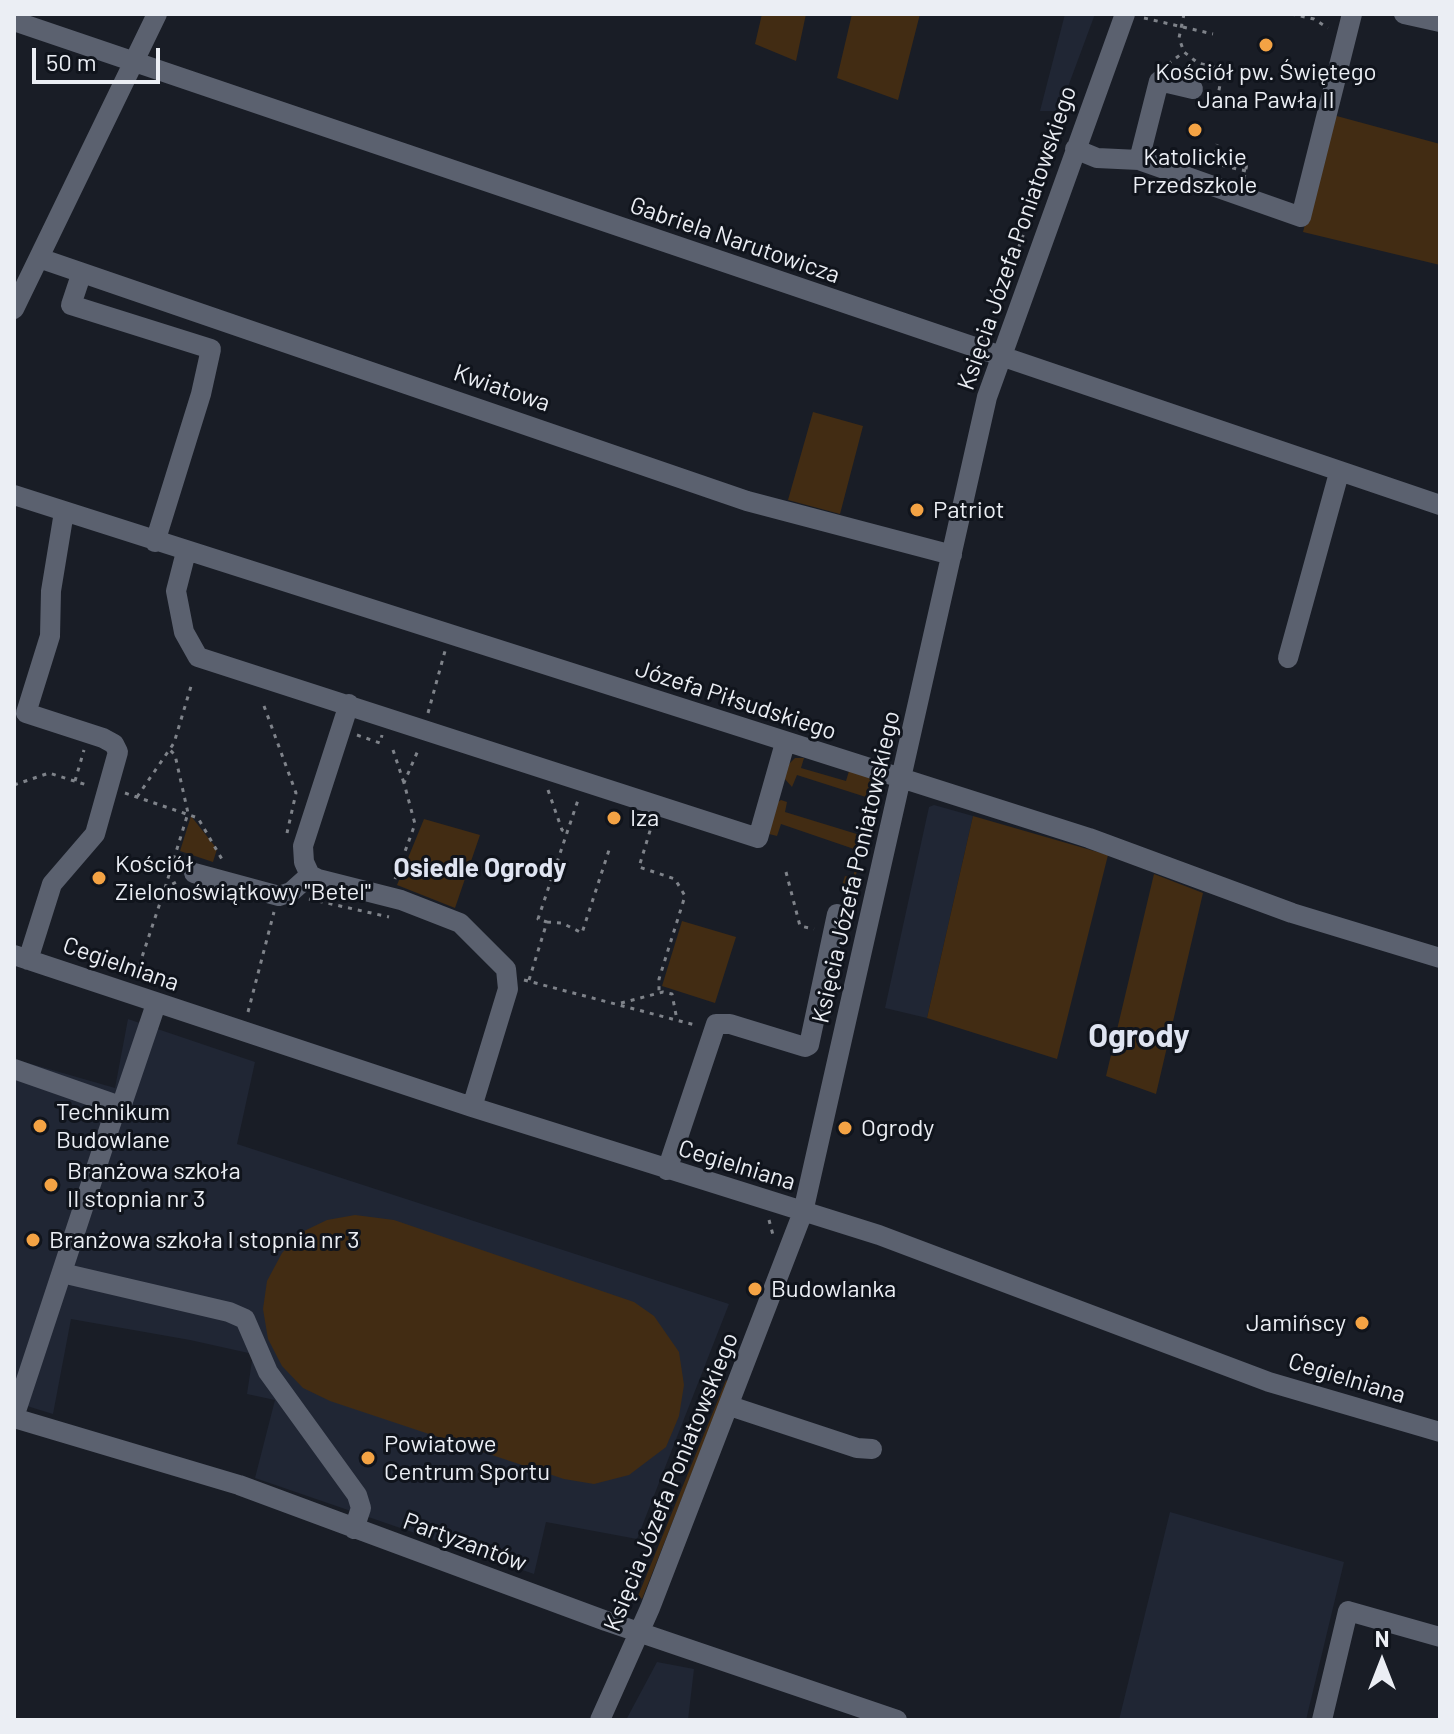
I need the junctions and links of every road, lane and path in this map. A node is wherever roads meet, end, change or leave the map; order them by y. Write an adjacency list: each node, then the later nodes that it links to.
1 (157, 14): 13 (street)
2 (1184, 14): 9 (path)
3 (1291, 14): 11 (path)
4 (1352, 14): 11 (street)
5 (1404, 14): 8 (street)
6 (1134, 16): 9 (path); 21 (street, Księcia Józefa Poniatowskiego)
7 (14, 21): 13 (street, Gabriela Narutowicza)
8 (1440, 22)
9 (1179, 26): 10 (path); 12 (path)
10 (1213, 34)
11 (1346, 40): 23 (street)
12 (1184, 52): 14 (path); 15 (path)
13 (135, 60): 25 (street); 29 (street, Gabriela Narutowicza)
14 (1198, 63): 16 (path); 18 (path)
15 (1166, 65)
16 (1223, 70): 17 (path); 19 (path)
17 (1253, 77)
18 (1194, 80): 23 (street)
19 (1217, 100)
20 (1217, 144): 24 (path)
21 (1075, 149): 23 (street); 29 (street, Księcia Józefa Poniatowskiego)
22 (1054, 152): 28 (path)
23 (1139, 160)
24 (1213, 164)
25 (39, 258): 26 (street, Kwiatowa); 27 (street)
26 (81, 275): 34 (street); 36 (street, Kwiatowa)
27 (14, 309)
28 (978, 335)
29 (999, 357): 30 (street, Gabriela Narutowicza); 36 (street, Księcia Józefa Poniatowskiego)
30 (1339, 473): 32 (street, Gabriela Narutowicza); 38 (street)
31 (14, 495): 33 (street, Józefa Piłsudskiego)
32 (1440, 505)
33 (64, 512): 34 (street, Józefa Piłsudskiego); 44 (street)
34 (155, 542): 35 (street, Józefa Piłsudskiego)
35 (186, 552): 37 (street, Józefa Piłsudskiego); 40 (street)
36 (952, 555): 49 (street, Księcia Józefa Poniatowskiego)
37 (449, 636): 43 (path); 46 (street, Józefa Piłsudskiego)
38 (1288, 658)
39 (192, 683): 47 (path)
40 (349, 704): 43 (street); 58 (street)
41 (264, 706): 58 (path)
42 (383, 728): 45 (path)
43 (424, 729): 46 (street); 52 (path)
44 (90, 734): 50 (path); 75 (street)
45 (357, 735)
46 (785, 743): 49 (street, Józefa Piłsudskiego)
47 (170, 750): 54 (path); 55 (path)
48 (393, 750): 52 (path)
49 (903, 780): 76 (street, Józefa Piłsudskiego); 90 (street, Księcia Józefa Poniatowskiego)
50 (75, 781)
51 (546, 782): 57 (path)
52 (404, 783): 68 (path)
53 (580, 794): 57 (path)
54 (137, 797)
55 (188, 813): 65 (path); 66 (path)
56 (654, 818): 61 (path)
57 (567, 832): 72 (path)
58 (305, 840): 64 (street)
59 (610, 847): 73 (path)
60 (635, 856): 61 (path)
61 (642, 858): 80 (path)
62 (786, 872): 74 (path)
63 (194, 873): 65 (street); 66 (path)
64 (310, 875): 65 (street); 68 (street)
65 (237, 884)
66 (165, 888): 77 (path)
67 (298, 897): 68 (path)
68 (391, 898): 78 (street)
69 (276, 905): 83 (path)
70 (837, 914): 85 (street)
71 (564, 916): 73 (path)
72 (547, 922): 73 (path); 79 (path)
73 (562, 923)
74 (818, 930)
75 (21, 958): 81 (street, Cegielniana)
76 (1440, 958)
77 (136, 975)
78 (508, 979): 79 (path); 88 (street)
79 (529, 980): 82 (path)
80 (659, 994): 82 (path); 84 (path)
81 (156, 1004): 87 (street); 88 (street, Cegielniana)
82 (618, 1004): 84 (path)
83 (248, 1012)
84 (677, 1020): 85 (path)
85 (713, 1030): 89 (street)
86 (14, 1069): 87 (street)
87 (117, 1105): 91 (street)
88 (472, 1107): 89 (street, Cegielniana)
89 (667, 1170): 90 (street, Cegielniana)
90 (803, 1212): 92 (street, Księcia Józefa Poniatowskiego); 94 (street, Cegielniana)
91 (62, 1273): 93 (street); 96 (street)
92 (730, 1406): 95 (street); 97 (street, Księcia Józefa Poniatowskiego)
93 (14, 1418): 96 (street, Partyzantów)
94 (1440, 1432)
95 (872, 1449)
96 (354, 1529): 97 (street, Partyzantów)
97 (639, 1633): 99 (street, Księcia Józefa Poniatowskiego); 100 (street, Partyzantów)
98 (1440, 1637): 101 (street)
99 (600, 1720)
100 (897, 1720)
101 (1322, 1720)

